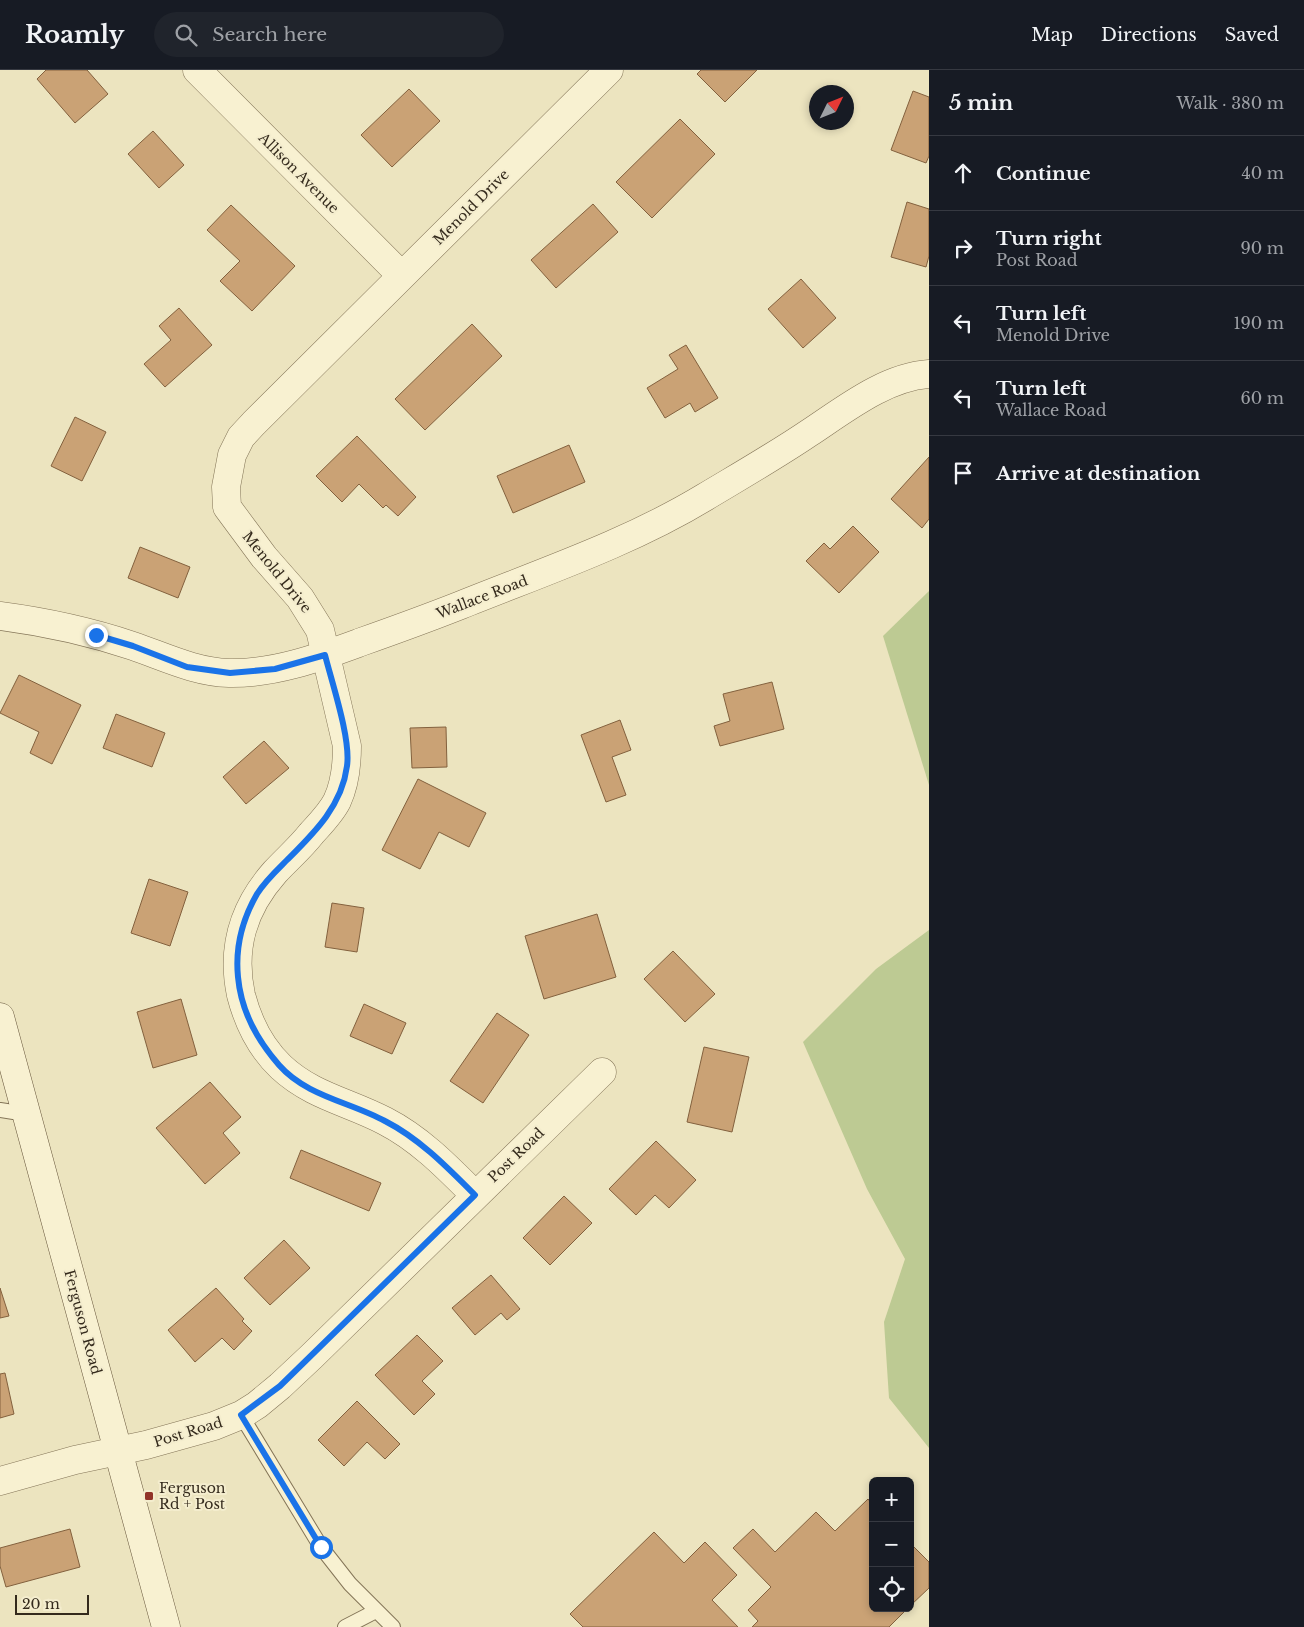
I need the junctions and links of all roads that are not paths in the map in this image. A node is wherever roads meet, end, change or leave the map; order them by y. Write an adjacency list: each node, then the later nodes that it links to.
1 (197, 70): 3 (street, Allison Avenue)
2 (610, 70): 3 (street, Menold Drive)
3 (401, 275): 6 (street, Menold Drive)
4 (929, 374): 6 (street, Wallace Road)
5 (0, 616): 6 (street, Wallace Road)
6 (325, 655): 11 (street, Menold Drive)
7 (0, 1016): 10 (street, Ferguson Road)
8 (602, 1072): 11 (street, Post Road)
9 (0, 1110): 10 (lane)
10 (26, 1114): 13 (street, Ferguson Road)
11 (475, 1195): 12 (street, Post Road)
12 (241, 1415): 13 (street, Post Road); 15 (lane)
13 (118, 1452): 14 (street, Post Road); 16 (street, Ferguson Road)
14 (0, 1481)
15 (376, 1611): 17 (lane); 18 (lane)
16 (166, 1627)
17 (345, 1627)
18 (393, 1627)

